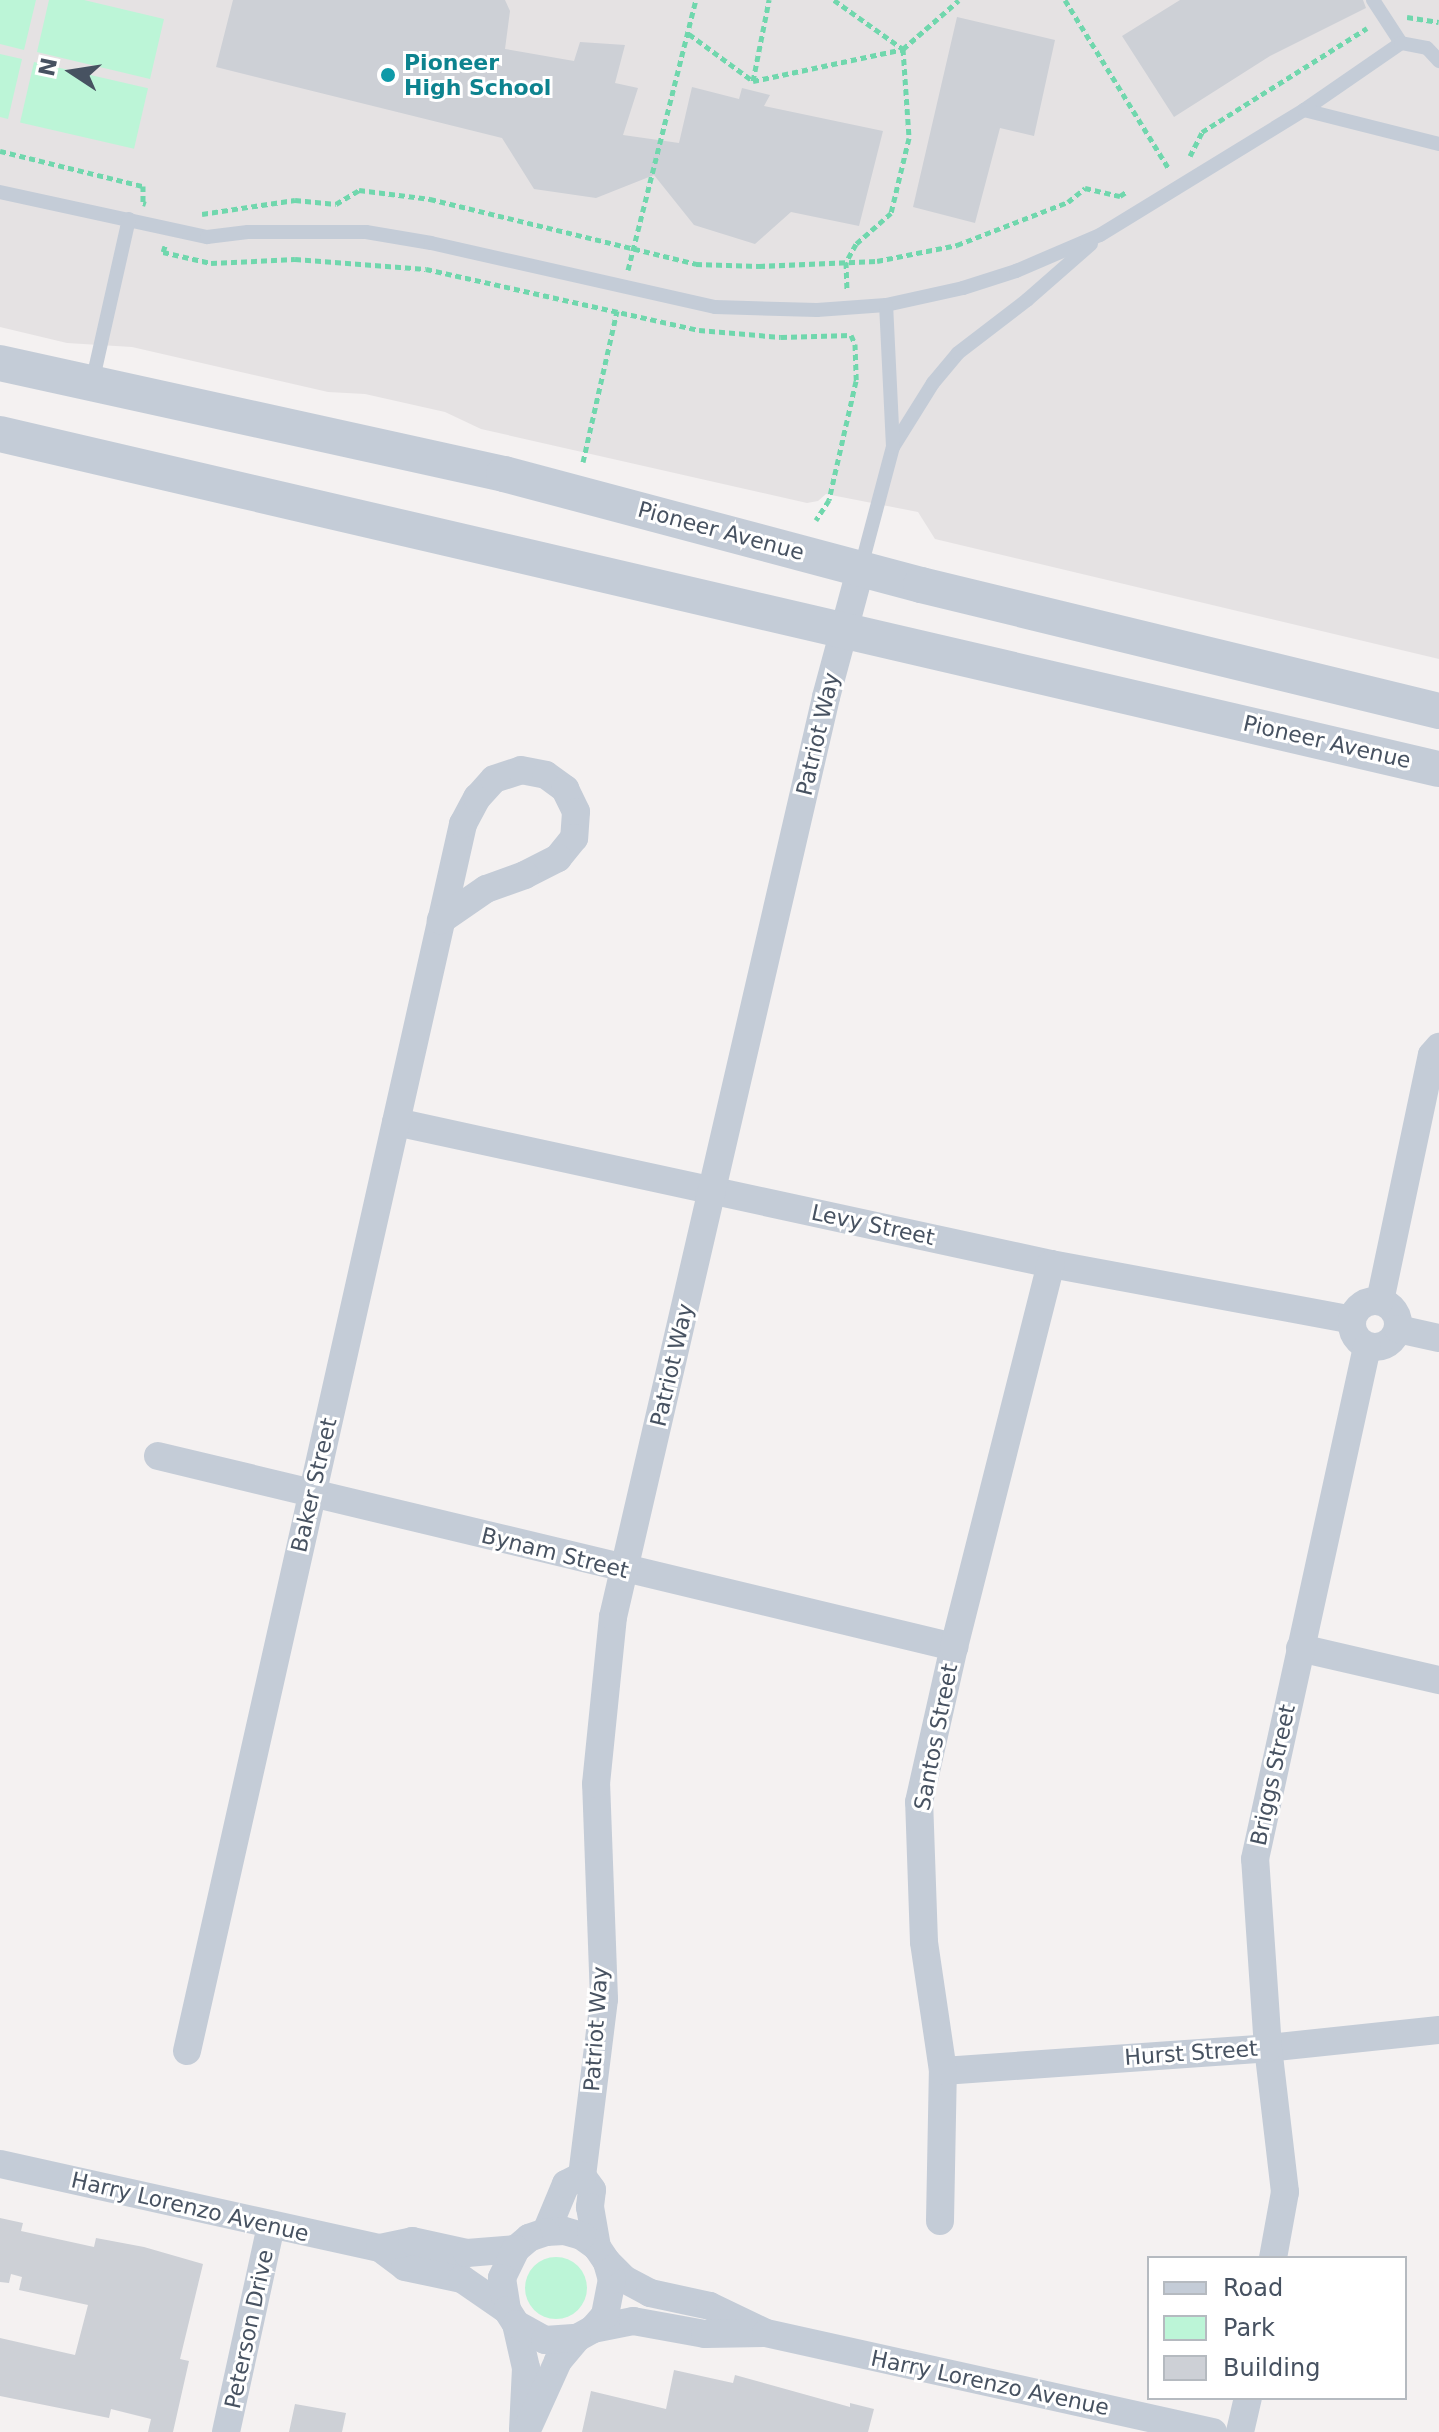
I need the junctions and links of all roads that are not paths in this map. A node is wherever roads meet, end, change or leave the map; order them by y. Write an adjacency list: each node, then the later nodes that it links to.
1 (1373, 0): 2 (lane)
2 (1401, 43): 3 (lane); 4 (lane)
3 (1439, 61)
4 (1304, 110): 5 (lane); 8 (lane)
5 (1439, 144)
6 (0, 192): 7 (lane)
7 (129, 219): 9 (lane); 11 (lane)
8 (1100, 235): 9 (lane); 13 (lane)
9 (886, 305): 13 (lane)
10 (0, 363): 11 (street, Pioneer Avenue)
11 (92, 384): 14 (street, Pioneer Avenue)
12 (0, 434): 15 (street, Pioneer Avenue)
13 (893, 447): 14 (lane)
14 (861, 567): 15 (street, Patriot Way); 16 (street, Pioneer Avenue)
15 (844, 629): 17 (street, Pioneer Avenue); 21 (street, Patriot Way)
16 (1439, 711)
17 (1436, 766)
18 (441, 920): 18 (street, Baker Street); 20 (street, Baker Street)
19 (1439, 1047): 23 (street)
20 (396, 1122): 21 (street, Levy Street); 29 (street, Baker Street)
21 (714, 1190): 22 (street, Levy Street); 30 (street, Patriot Way)
22 (1051, 1264): 24 (street, Levy Street); 31 (street, Santos Street)
23 (1380, 1301): 24 (street); 25 (street)
24 (1352, 1320): 27 (street)
25 (1398, 1329): 26 (street); 27 (street)
26 (1439, 1338)
27 (1367, 1347): 32 (street, Briggs Street)
28 (158, 1456): 29 (street, Bynam Street)
29 (313, 1491): 30 (street, Bynam Street); 36 (street, Baker Street)
30 (623, 1570): 31 (street, Bynam Street); 39 (street, Patriot Way)
31 (954, 1647): 37 (street, Santos Street)
32 (1300, 1648): 33 (street); 35 (street, Briggs Street)
33 (1439, 1680)
34 (1439, 2030): 35 (street, Hurst Street)
35 (1268, 2048): 37 (street, Hurst Street); 46 (street, Briggs Street)
36 (187, 2051)
37 (943, 2071): 40 (street, Santos Street)
38 (0, 2164): 41 (street, Harry Lorenzo Avenue)
39 (582, 2176): 42 (street); 45 (street)
40 (940, 2221)
41 (271, 2226): 43 (street, Harry Lorenzo Avenue); 51 (street, Peterson Drive)
42 (546, 2232): 44 (street); 45 (street)
43 (380, 2248): 44 (street, Harry Lorenzo Avenue); 47 (street, Harry Lorenzo Avenue)
44 (516, 2249): 47 (street)
45 (602, 2254): 48 (street); 49 (street, Harry Lorenzo Avenue)
46 (1273, 2256)
47 (512, 2317): 48 (street); 52 (street)
48 (585, 2333): 49 (street, Harry Lorenzo Avenue); 52 (street)
49 (766, 2333): 53 (street, Harry Lorenzo Avenue)
50 (1248, 2400): 54 (street)
51 (226, 2432)
52 (524, 2432)
53 (1213, 2432)
54 (1240, 2432)

